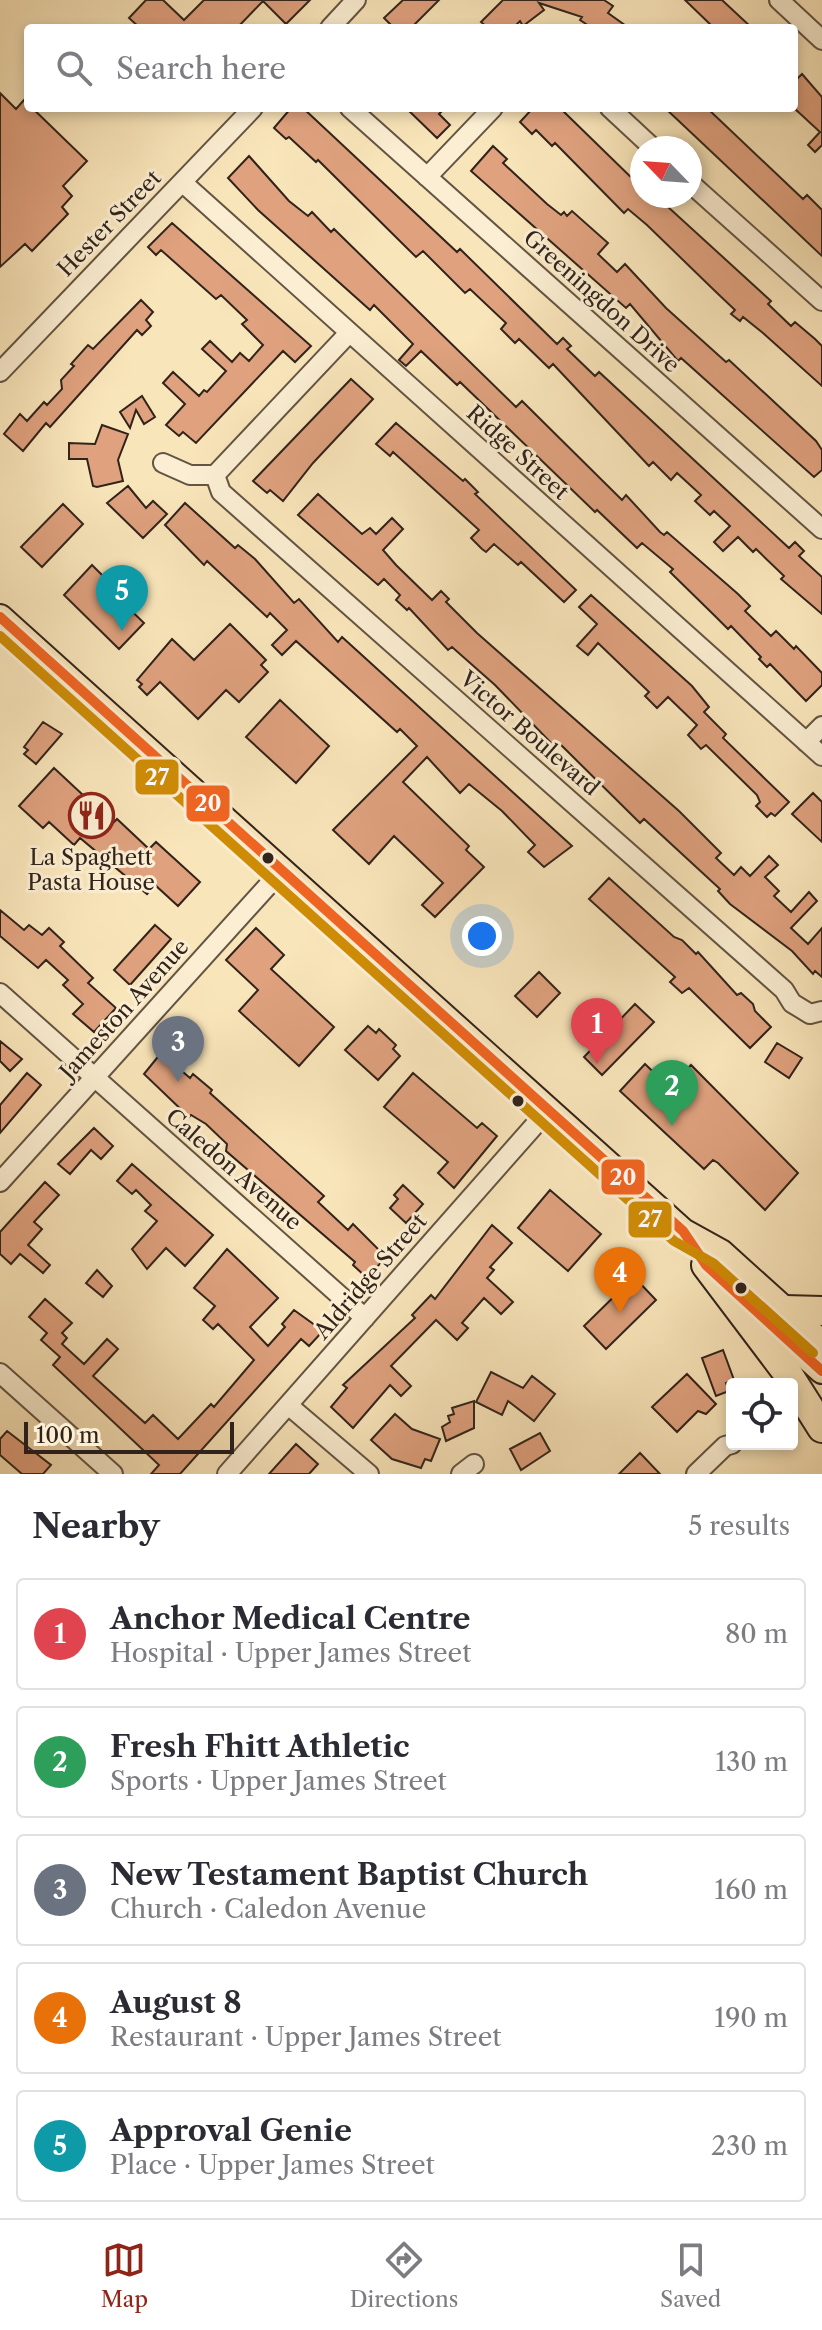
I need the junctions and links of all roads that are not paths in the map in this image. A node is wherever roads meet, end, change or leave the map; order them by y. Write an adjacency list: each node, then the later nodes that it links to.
1 (356, 0): 3 (street)
2 (779, 0): 4 (street)
3 (334, 24)
4 (822, 40)
5 (249, 112): 11 (street, Hester Street)
6 (354, 112): 10 (street, Greeningdon Drive)
7 (489, 112): 10 (street)
8 (614, 112): 9 (street)
9 (640, 136)
10 (427, 177): 18 (street, Greeningdon Drive)
11 (182, 182): 14 (street, Ridge Street); 15 (street, Hester Street)
12 (702, 194): 13 (street)
13 (822, 301)
14 (349, 333): 17 (street); 21 (street, Ridge Street)
15 (0, 372)
16 (163, 463): 17 (street)
17 (215, 475): 25 (street, Victor Boulevard)
18 (822, 529)
19 (0, 617): 23 (main road)
20 (822, 726): 21 (street)
21 (806, 742): 22 (street, Ridge Street)
22 (822, 756)
23 (283, 869): 26 (street, Jameston Avenue); 27 (main road)
24 (0, 993): 26 (street, Caledon Avenue)
25 (822, 1011)
26 (93, 1078): 28 (street, Jameston Avenue); 33 (street, Caledon Avenue)
27 (549, 1109): 29 (main road); 33 (street, Aldridge Street)
28 (0, 1182)
29 (683, 1231): 30 (main road); 31 (main road)
30 (706, 1265): 35 (main road); 38 (highway)
31 (785, 1310): 32 (highway); 34 (main road)
32 (822, 1311)
33 (365, 1318): 37 (street, Aldridge Street)
34 (822, 1343)
35 (822, 1371)
36 (0, 1373): 40 (street)
37 (288, 1405): 41 (street, Aldridge Street); 42 (street)
38 (822, 1428)
39 (726, 1446): 43 (street)
40 (113, 1474)
41 (227, 1474)
42 (369, 1474)
43 (696, 1474)

